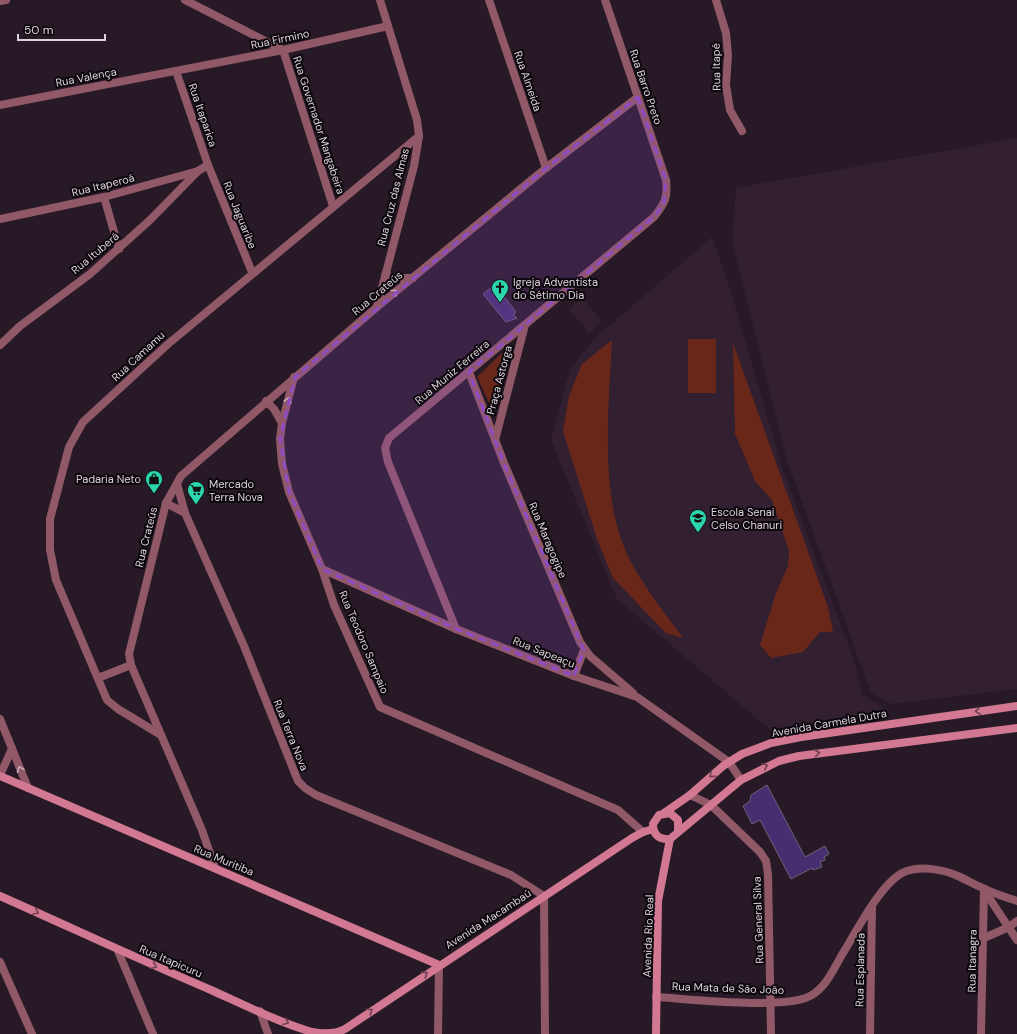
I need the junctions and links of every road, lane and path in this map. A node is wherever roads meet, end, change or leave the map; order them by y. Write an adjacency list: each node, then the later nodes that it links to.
1 (6, 0): 7 (street)
2 (185, 0): 9 (street)
3 (380, 0): 8 (street, Rua Cruz das Almas)
4 (489, 0): 16 (street, Rua Almeida)
5 (605, 0): 11 (street, Rua Barro Preto)
6 (716, 0): 13 (street, Rua Itapé)
7 (0, 1)
8 (388, 26): 9 (street, Rua Firmino); 14 (street, Rua Cruz das Almas)
9 (283, 50): 10 (street, Rua Firmino); 20 (street, Rua Governador Mangabeira)
10 (176, 71): 12 (street, Rua Valença); 15 (street, Rua Itaparica)
11 (638, 97): 16 (street, Rua Crateús); 18 (street, Rua Barro Preto)
12 (0, 105)
13 (742, 131)
14 (419, 136): 20 (street, Rua Camamu); 24 (street, Rua Cruz das Almas)
15 (208, 165): 17 (street, Rua Itaperoá); 23 (street, Rua Jaguaribe)
16 (546, 168): 25 (street, Rua Crateús)
17 (198, 171): 19 (street, Rua Itaperoá); 22 (street, Rua Ituberá)
18 (666, 180): 27 (street, Rua Muniz Ferreira)
19 (104, 197): 21 (street, Rua Itaperoá); 22 (street)
20 (333, 206): 23 (street, Rua Camamu)
21 (0, 220)
22 (119, 249): 28 (street, Rua Ituberá)
23 (252, 272): 42 (street, Rua Camamu)
24 (385, 275): 25 (street, Rua Crateús); 26 (street, Rua Cruz das Almas)
25 (412, 278): 26 (street, Rua Crateús, one-way to 25)
26 (377, 307): 30 (street, Rua Crateús)
27 (525, 325): 29 (street, Rua Muniz Ferreira); 33 (street, Praça Astorga)
28 (0, 344)
29 (469, 372): 33 (street, Rua Maragogipe); 38 (street, Rua Muniz Ferreira)
30 (295, 377): 31 (street, Rua Crateús); 32 (street, Rua Teodoro Sampaio, one-way to 30)
31 (266, 401): 32 (street); 34 (street, Rua Crateús)
32 (282, 422): 37 (street, Rua Teodoro Sampaio)
33 (495, 440): 39 (street, Rua Maragogipe)
34 (177, 484): 35 (street, Rua Crateús); 36 (street, Rua Terra Nova)
35 (166, 503): 36 (street); 40 (street, Rua Crateús)
36 (185, 513): 63 (street, Rua Terra Nova)
37 (322, 569): 38 (street, Rua Sapeaçu); 58 (street, Rua Teodoro Sampaio)
38 (456, 629): 41 (street, Rua Sapeaçu)
39 (584, 650): 41 (street); 43 (street, Rua Maragogipe)
40 (131, 665): 42 (street); 47 (street, Rua Crateús)
41 (574, 676): 43 (street, Rua Sapeaçu)
42 (98, 678): 47 (street, Rua Camamu)
43 (637, 697): 49 (street, Rua Sapeaçu)
44 (1017, 706): 49 (street, Avenida Carmela Dutra, one-way to 49)
45 (0, 719): 48 (street)
46 (1017, 728): 51 (street, one-way to 46)
47 (161, 735): 60 (street, Rua Crateús)
48 (12, 749): 50 (street); 52 (street, one-way to 48)
49 (729, 762): 51 (street, Rua Sapeaçu); 53 (street, Avenida Carmela Dutra, one-way to 53)
50 (0, 776): 52 (street, Rua Muritiba)
51 (741, 780): 54 (street)
52 (28, 788): 60 (street, Rua Muritiba)
53 (690, 795): 54 (street, Rua General Silva); 55 (street, Avenida Carmela Dutra)
54 (711, 805): 57 (street); 74 (street, Rua General Silva)
55 (664, 813): 56 (street); 57 (street)
56 (653, 829): 58 (street, Avenida Macambaú); 59 (street)
57 (678, 831): 59 (street)
58 (643, 832): 63 (street, Avenida Macambaú)
59 (670, 839): 73 (street, Avenida Rio Real)
60 (215, 868): 71 (street, Rua Muritiba)
61 (984, 889): 64 (street, Rua Mata de São João); 65 (street, Rua Mata de São João); 67 (street); 68 (street, Rua Itanagra)
62 (0, 896): 70 (street, Rua Itapicuru, one-way to 70)
63 (544, 896): 71 (street, Avenida Macambaú); 81 (street)
64 (1017, 901)
65 (872, 905): 74 (street, Rua Mata de São João); 84 (street, Rua Esplanada)
66 (1017, 921): 67 (street)
67 (1009, 928): 68 (street); 69 (street)
68 (984, 938): 85 (street, Rua Itanagra)
69 (1017, 940)
70 (118, 951): 75 (street, Rua Itapicuru, one-way to 75); 78 (street)
71 (439, 965): 76 (street, Avenida Macambaú, one-way to 71); 80 (street)
72 (1, 966): 77 (street)
73 (656, 997): 74 (street, Rua Mata de São João); 82 (street, Avenida Rio Real)
74 (772, 1002): 83 (street, Rua General Silva)
75 (260, 1011): 76 (street, Rua Itapicuru, one-way to 76); 79 (street)
76 (338, 1033)
77 (32, 1034)
78 (153, 1034)
79 (268, 1034)
80 (438, 1034)
81 (545, 1034)
82 (656, 1034)
83 (771, 1034)
84 (870, 1034)
85 (981, 1034)

